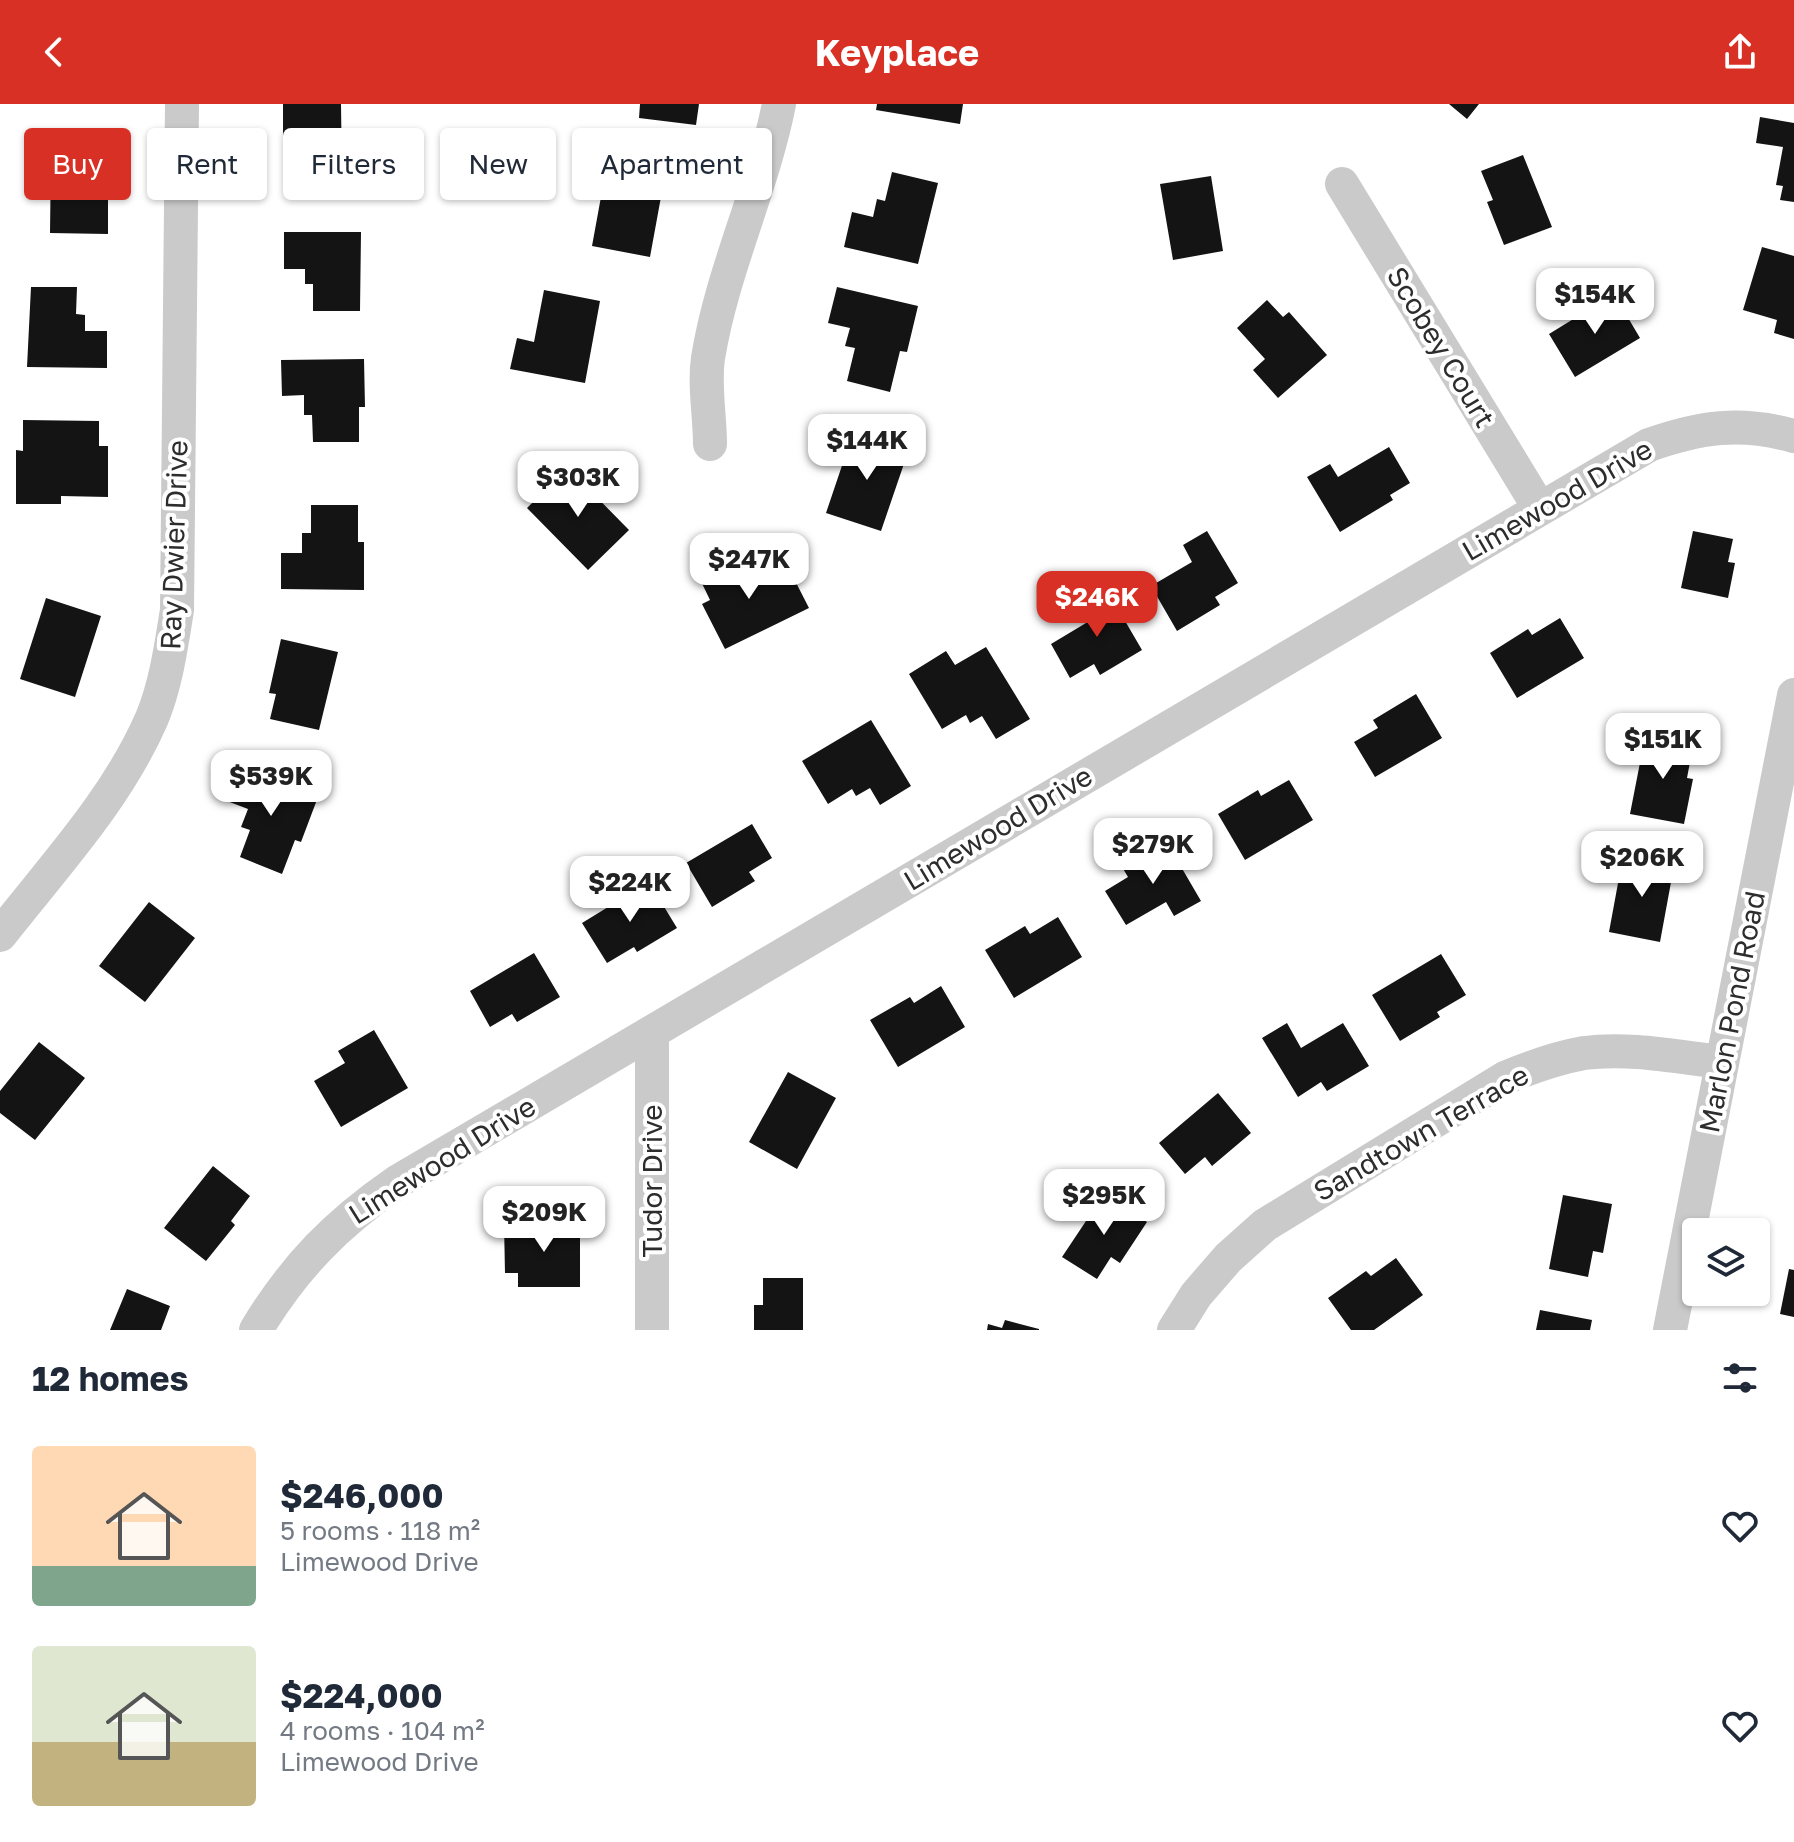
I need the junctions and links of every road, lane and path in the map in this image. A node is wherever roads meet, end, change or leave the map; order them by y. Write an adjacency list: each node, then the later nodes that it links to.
1 (182, 104): 8 (street, Ray Dwier Drive)
2 (779, 104): 5 (street)
3 (1342, 184): 6 (street, Scobey Court)
4 (1794, 436): 6 (street, Limewood Drive)
5 (710, 444)
6 (1540, 509): 9 (street, Limewood Drive)
7 (1794, 695): 10 (street, Marlon Pond Road)
8 (0, 935)
9 (652, 1032): 11 (street, Limewood Drive); 12 (street, Tudor Drive)
10 (1722, 1062): 13 (street, Sandtown Terrace); 14 (street, Marlon Pond Road)
11 (256, 1330)
12 (652, 1330)
13 (1174, 1330)
14 (1670, 1330)

